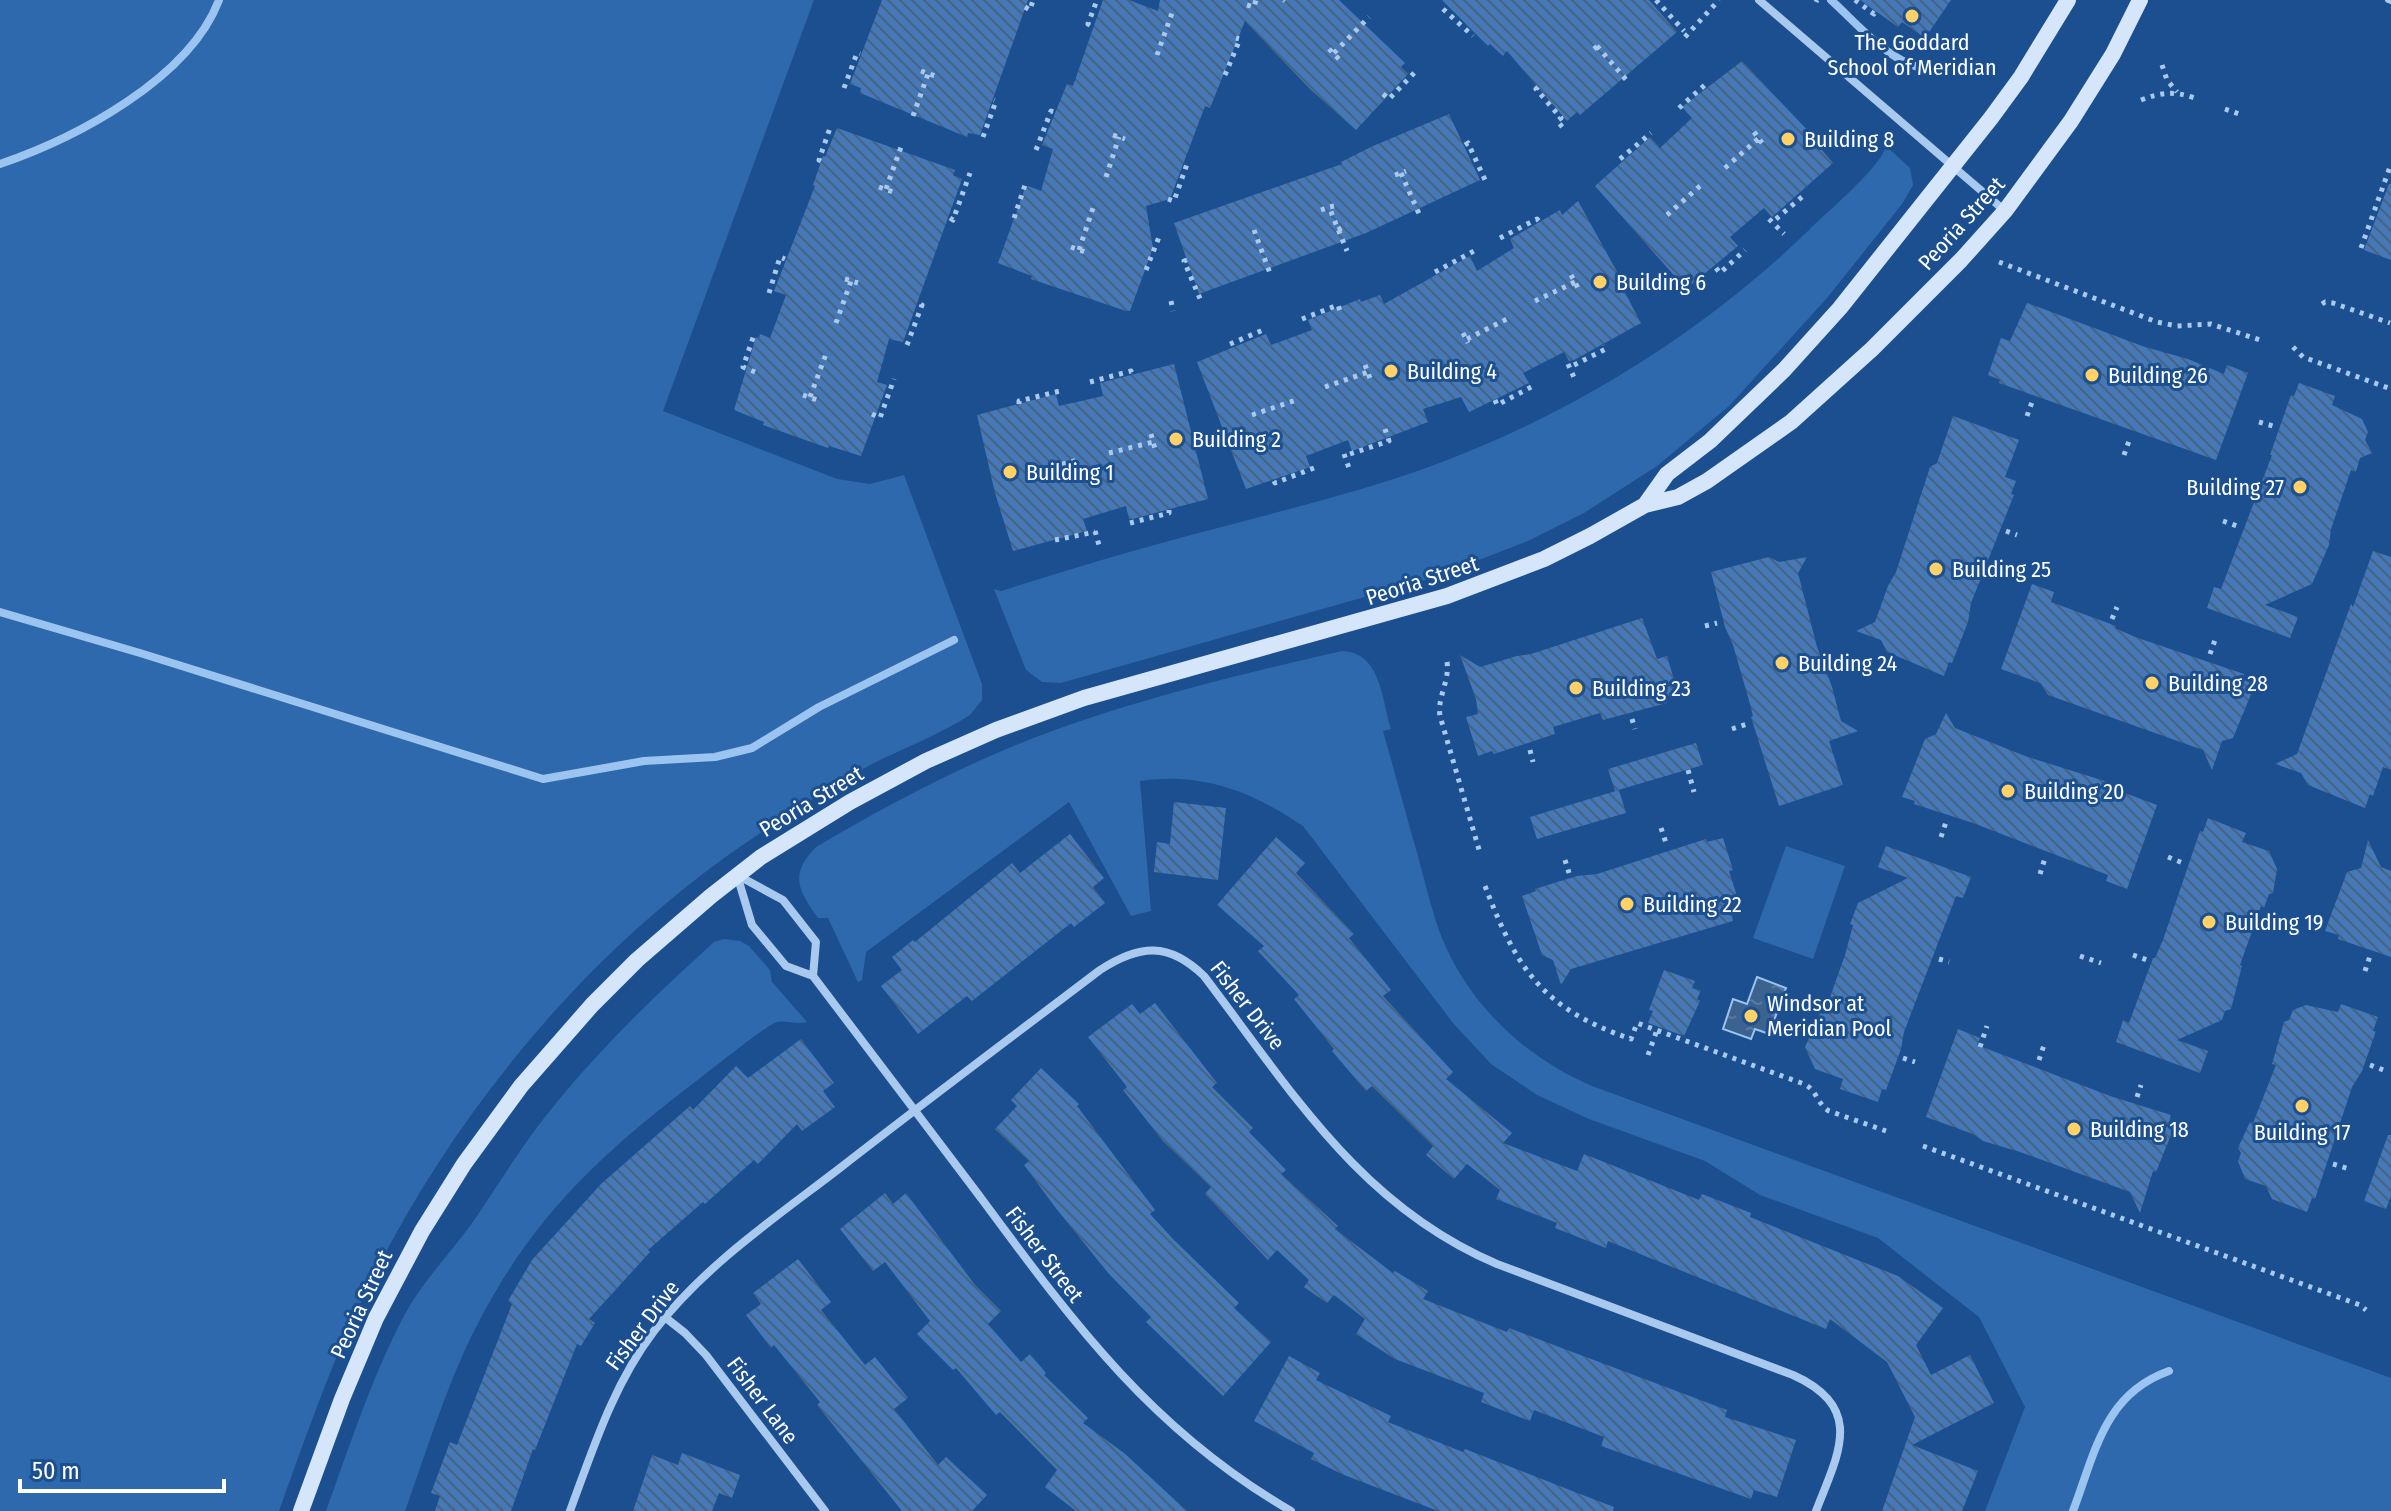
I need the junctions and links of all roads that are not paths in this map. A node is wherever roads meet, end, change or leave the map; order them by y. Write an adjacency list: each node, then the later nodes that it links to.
1 (1759, 0): 4 (street)
2 (2068, 0): 4 (main road, Peoria Street)
3 (2140, 0): 5 (main road, Peoria Street)
4 (1952, 167): 5 (street); 6 (main road, Peoria Street)
5 (2005, 211): 6 (main road, Peoria Street)
6 (1645, 505): 7 (main road, Peoria Street)
7 (737, 875): 8 (street, Fisher Street); 8 (street); 11 (main road, Peoria Street)
8 (813, 976): 9 (street, Fisher Street)
9 (915, 1111): 10 (street, Fisher Drive); 14 (street, Fisher Street); 15 (street, Fisher Drive)
10 (666, 1318): 12 (street, Fisher Drive); 13 (street, Fisher Lane)
11 (301, 1511)
12 (570, 1511)
13 (825, 1511)
14 (1291, 1511)
15 (1816, 1511)

